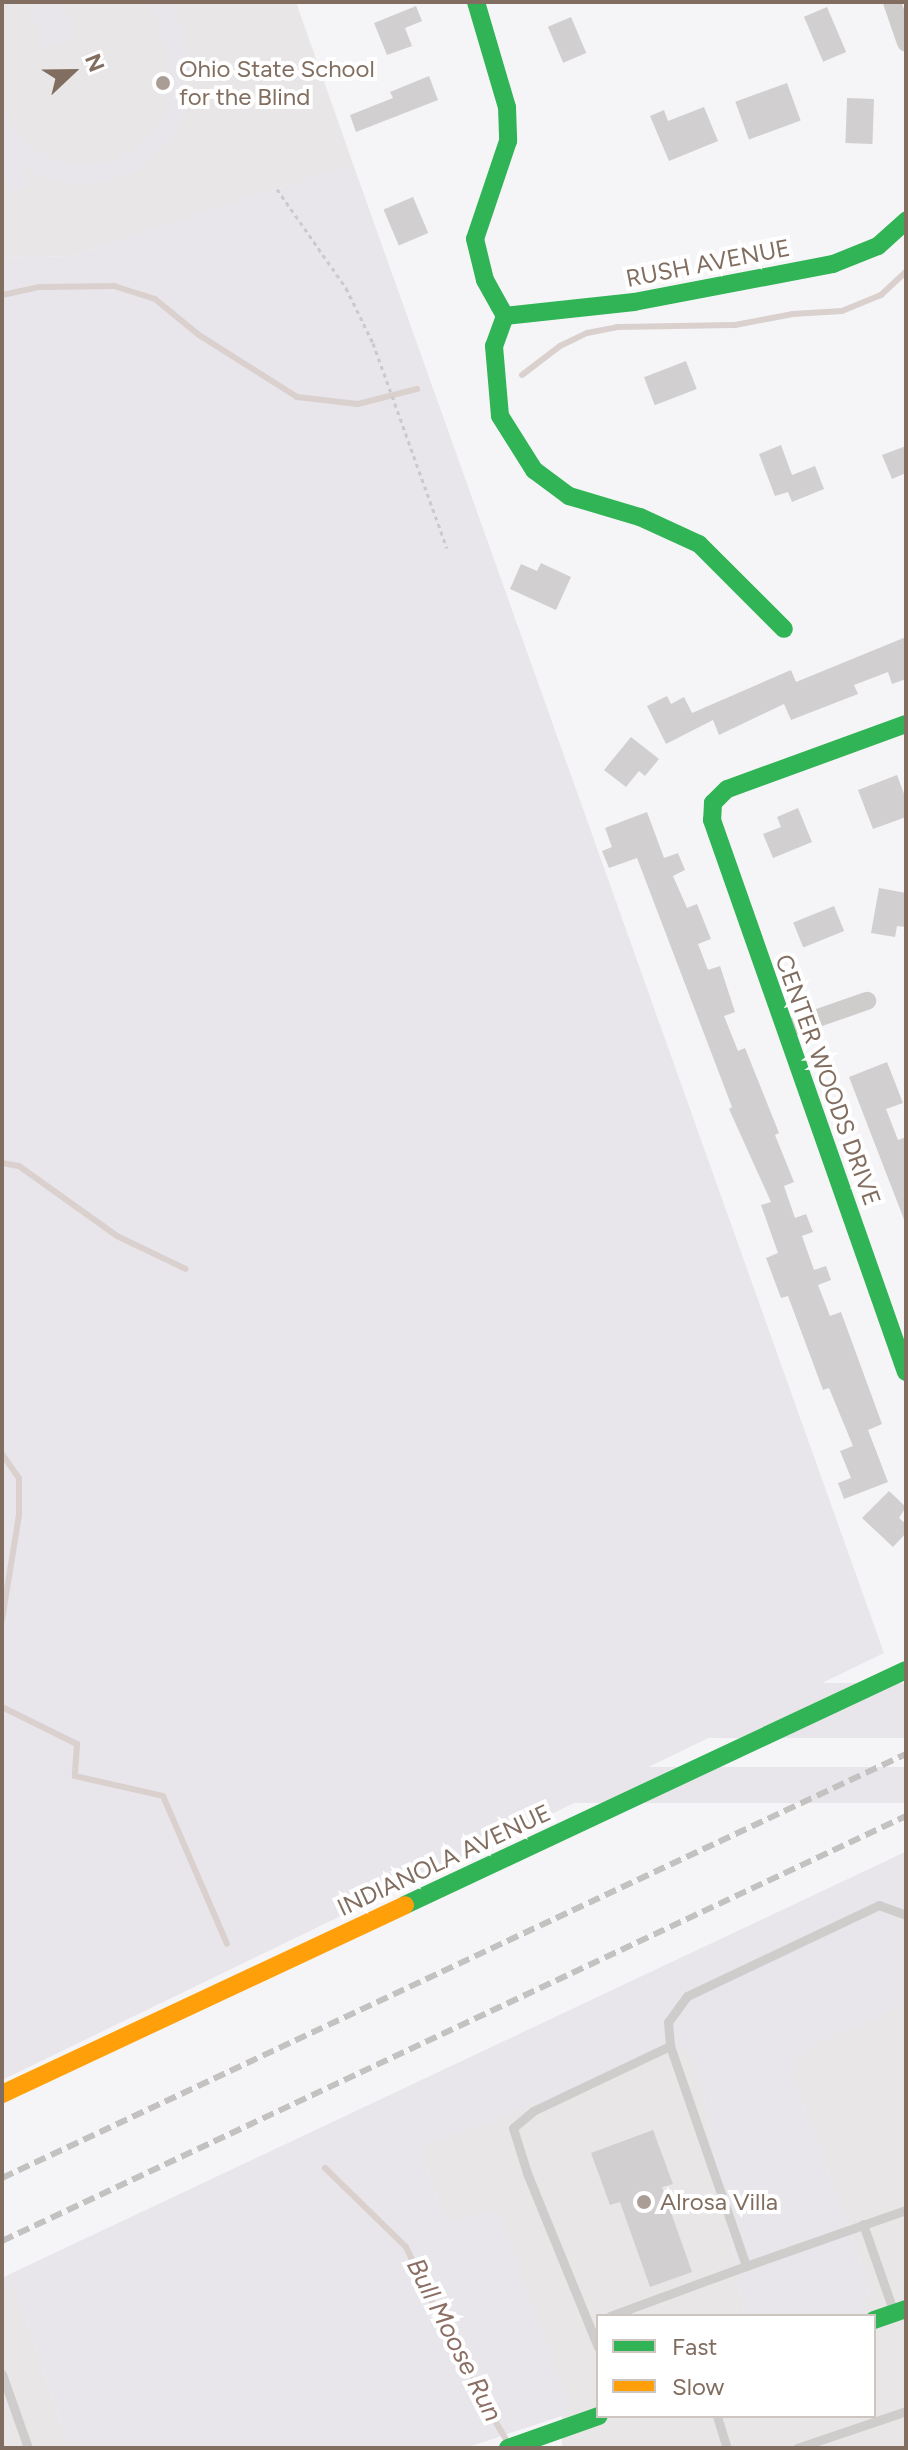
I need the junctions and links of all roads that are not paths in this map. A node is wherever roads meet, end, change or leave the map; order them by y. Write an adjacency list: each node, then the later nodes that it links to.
1 (476, 2): 5 (street)
2 (892, 2): 3 (street)
3 (906, 43)
4 (906, 221): 5 (street, RUSH AVENUE)
5 (505, 316): 6 (street)
6 (784, 629)
7 (906, 724): 9 (street, CENTER WOODS DRIVE)
8 (867, 1001): 9 (street)
9 (786, 1029): 10 (street, CENTER WOODS DRIVE)
10 (906, 1372)
11 (906, 1670): 14 (street, INDIANOLA AVENUE)
12 (906, 1915): 13 (lane)
13 (670, 2046): 17 (lane); 21 (lane)
14 (2, 2094)
15 (906, 2210): 16 (lane)
16 (863, 2224): 17 (lane); 18 (lane)
17 (746, 2266): 19 (lane)
18 (900, 2311): 20 (street)
19 (615, 2314)
20 (876, 2319)
21 (593, 2322)
22 (2, 2374): 27 (lane)
23 (906, 2411): 29 (lane)
24 (596, 2417): 26 (street)
25 (718, 2418): 28 (lane)
26 (515, 2446)
27 (28, 2448)
28 (727, 2448)
29 (797, 2448)

